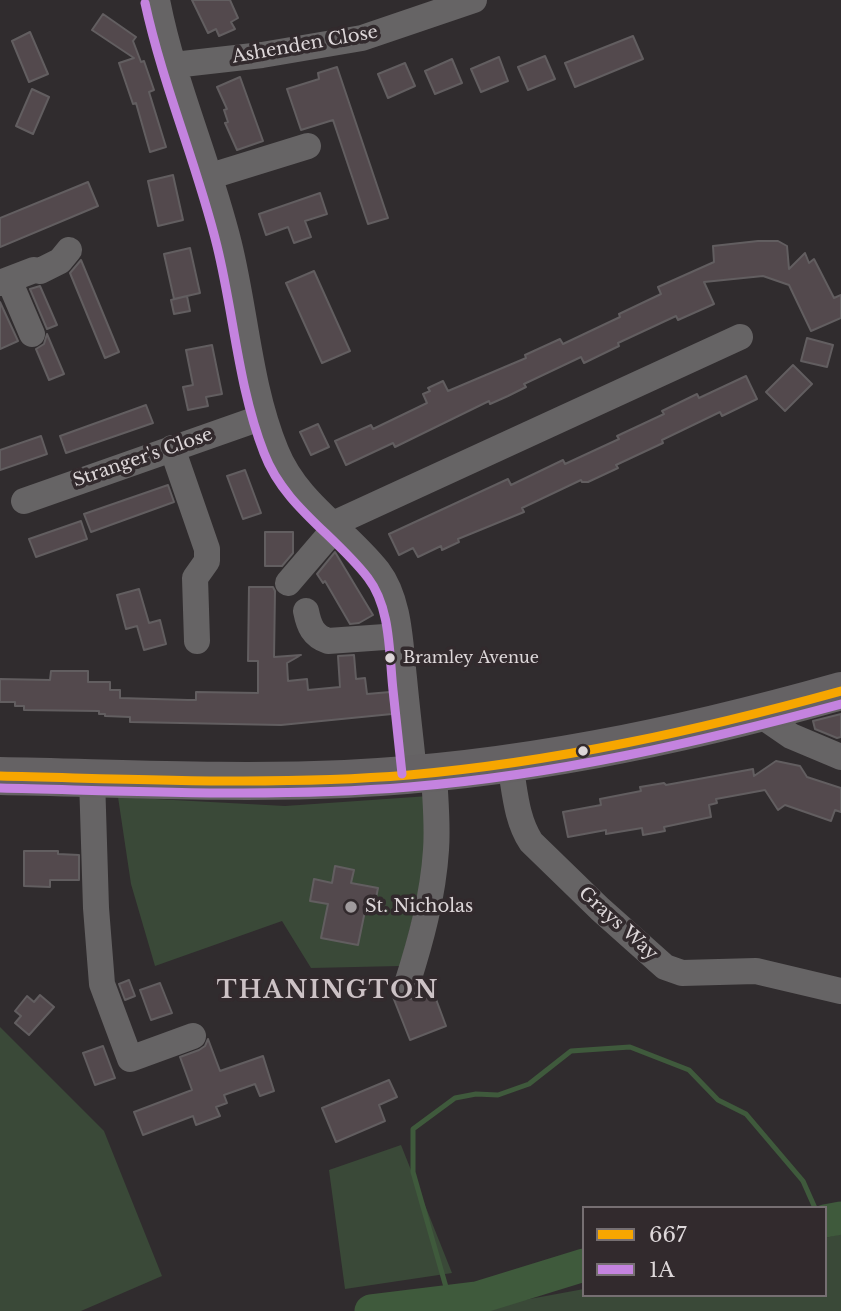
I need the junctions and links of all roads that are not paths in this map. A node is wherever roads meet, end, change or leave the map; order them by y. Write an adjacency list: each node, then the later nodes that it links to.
1 (158, 0): 3 (street)
2 (474, 0): 3 (street, Ashenden Close)
3 (174, 65): 5 (street)
4 (308, 146): 5 (street)
5 (211, 176): 10 (street)
6 (69, 250): 7 (street)
7 (3, 281): 8 (street)
8 (32, 334)
9 (740, 337): 13 (street)
10 (263, 417): 11 (street, Stranger's Close); 13 (street)
11 (172, 448): 12 (street, Stranger's Close); 17 (street)
12 (24, 501)
13 (334, 526): 14 (street); 16 (street)
14 (288, 583)
15 (306, 611): 16 (street)
16 (399, 636): 22 (street)
17 (197, 641)
18 (841, 691): 19 (highway)
19 (759, 714): 20 (street); 21 (highway)
20 (841, 757)
21 (510, 764): 22 (highway); 26 (street, Grays Way)
22 (424, 773): 24 (highway); 25 (street)
23 (0, 776): 24 (highway)
24 (92, 778): 27 (street)
25 (407, 984)
26 (841, 992)
27 (193, 1037)

